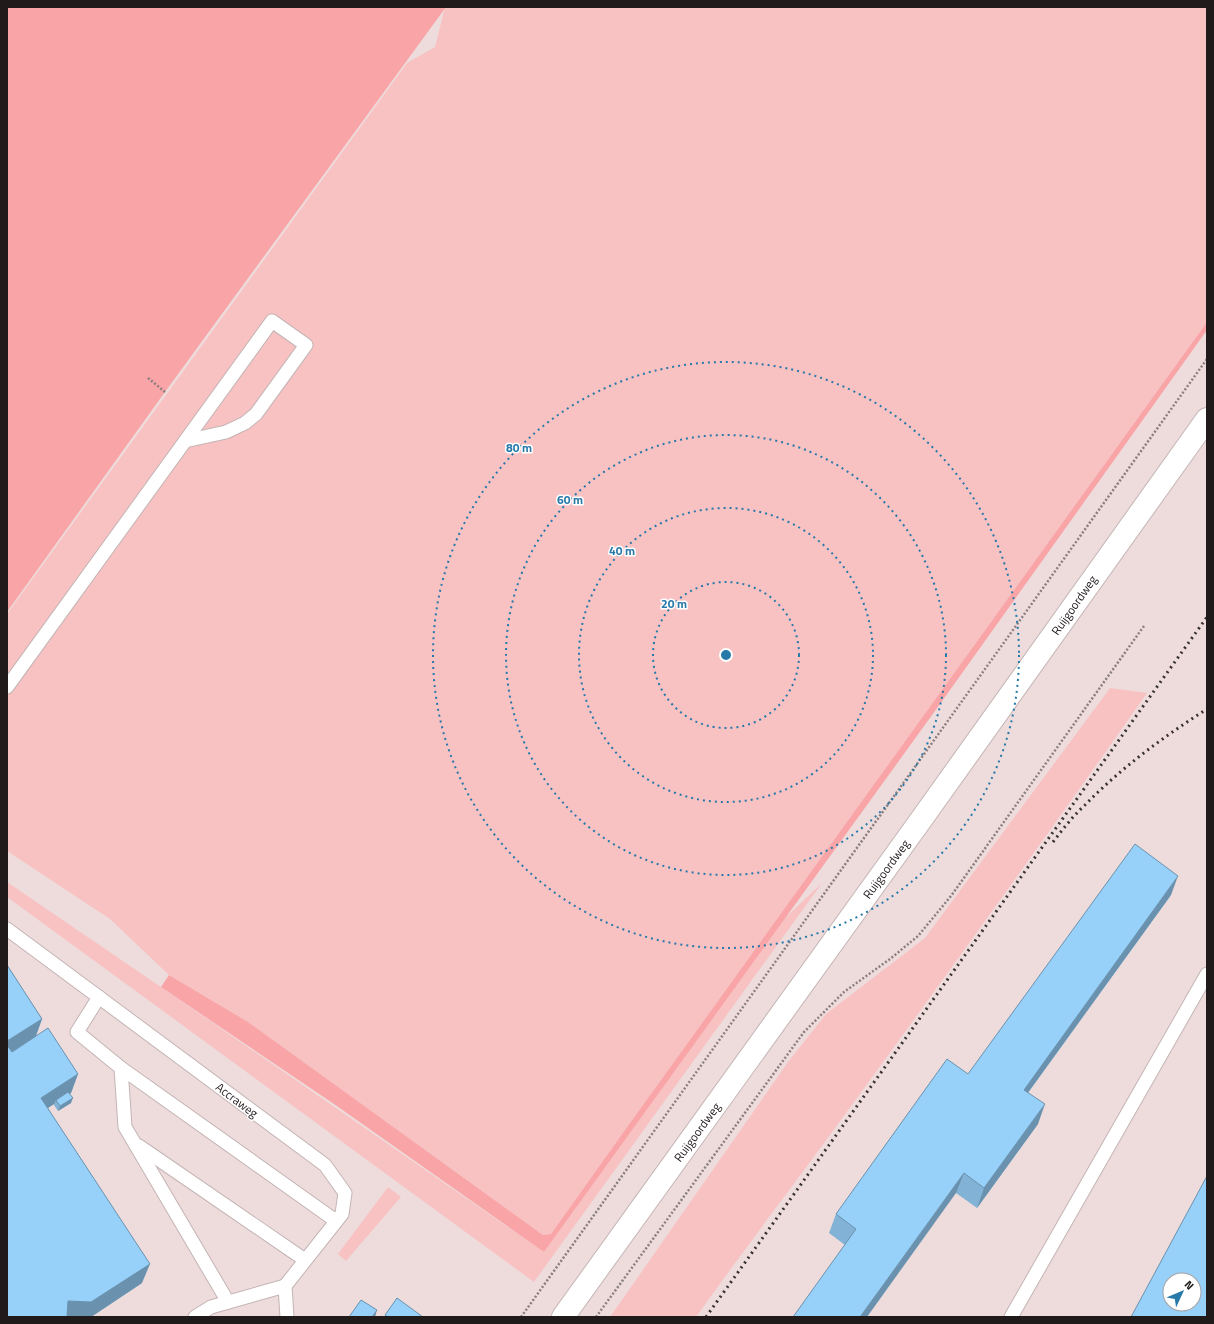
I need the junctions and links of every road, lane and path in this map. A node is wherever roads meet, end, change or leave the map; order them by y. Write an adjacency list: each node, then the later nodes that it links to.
1 (1207, 359): 19 (path)
2 (148, 378): 3 (path)
3 (165, 392)
4 (1207, 419): 20 (street, Ruijgoordweg)
5 (185, 441): 5 (lane); 7 (lane)
6 (1144, 626): 21 (path)
7 (7, 687)
8 (7, 929): 10 (lane, Accraweg)
9 (1207, 974): 22 (lane)
10 (99, 997): 11 (lane); 13 (lane, Accraweg)
11 (121, 1068): 12 (lane); 13 (lane)
12 (136, 1144): 14 (lane); 16 (lane)
13 (336, 1221): 14 (lane, Accraweg)
14 (305, 1260): 15 (lane, Accraweg)
15 (285, 1286): 16 (lane); 18 (lane)
16 (228, 1302): 17 (lane)
17 (194, 1317)
18 (287, 1317)
19 (521, 1317)
20 (563, 1317)
21 (596, 1317)
22 (1011, 1317)

